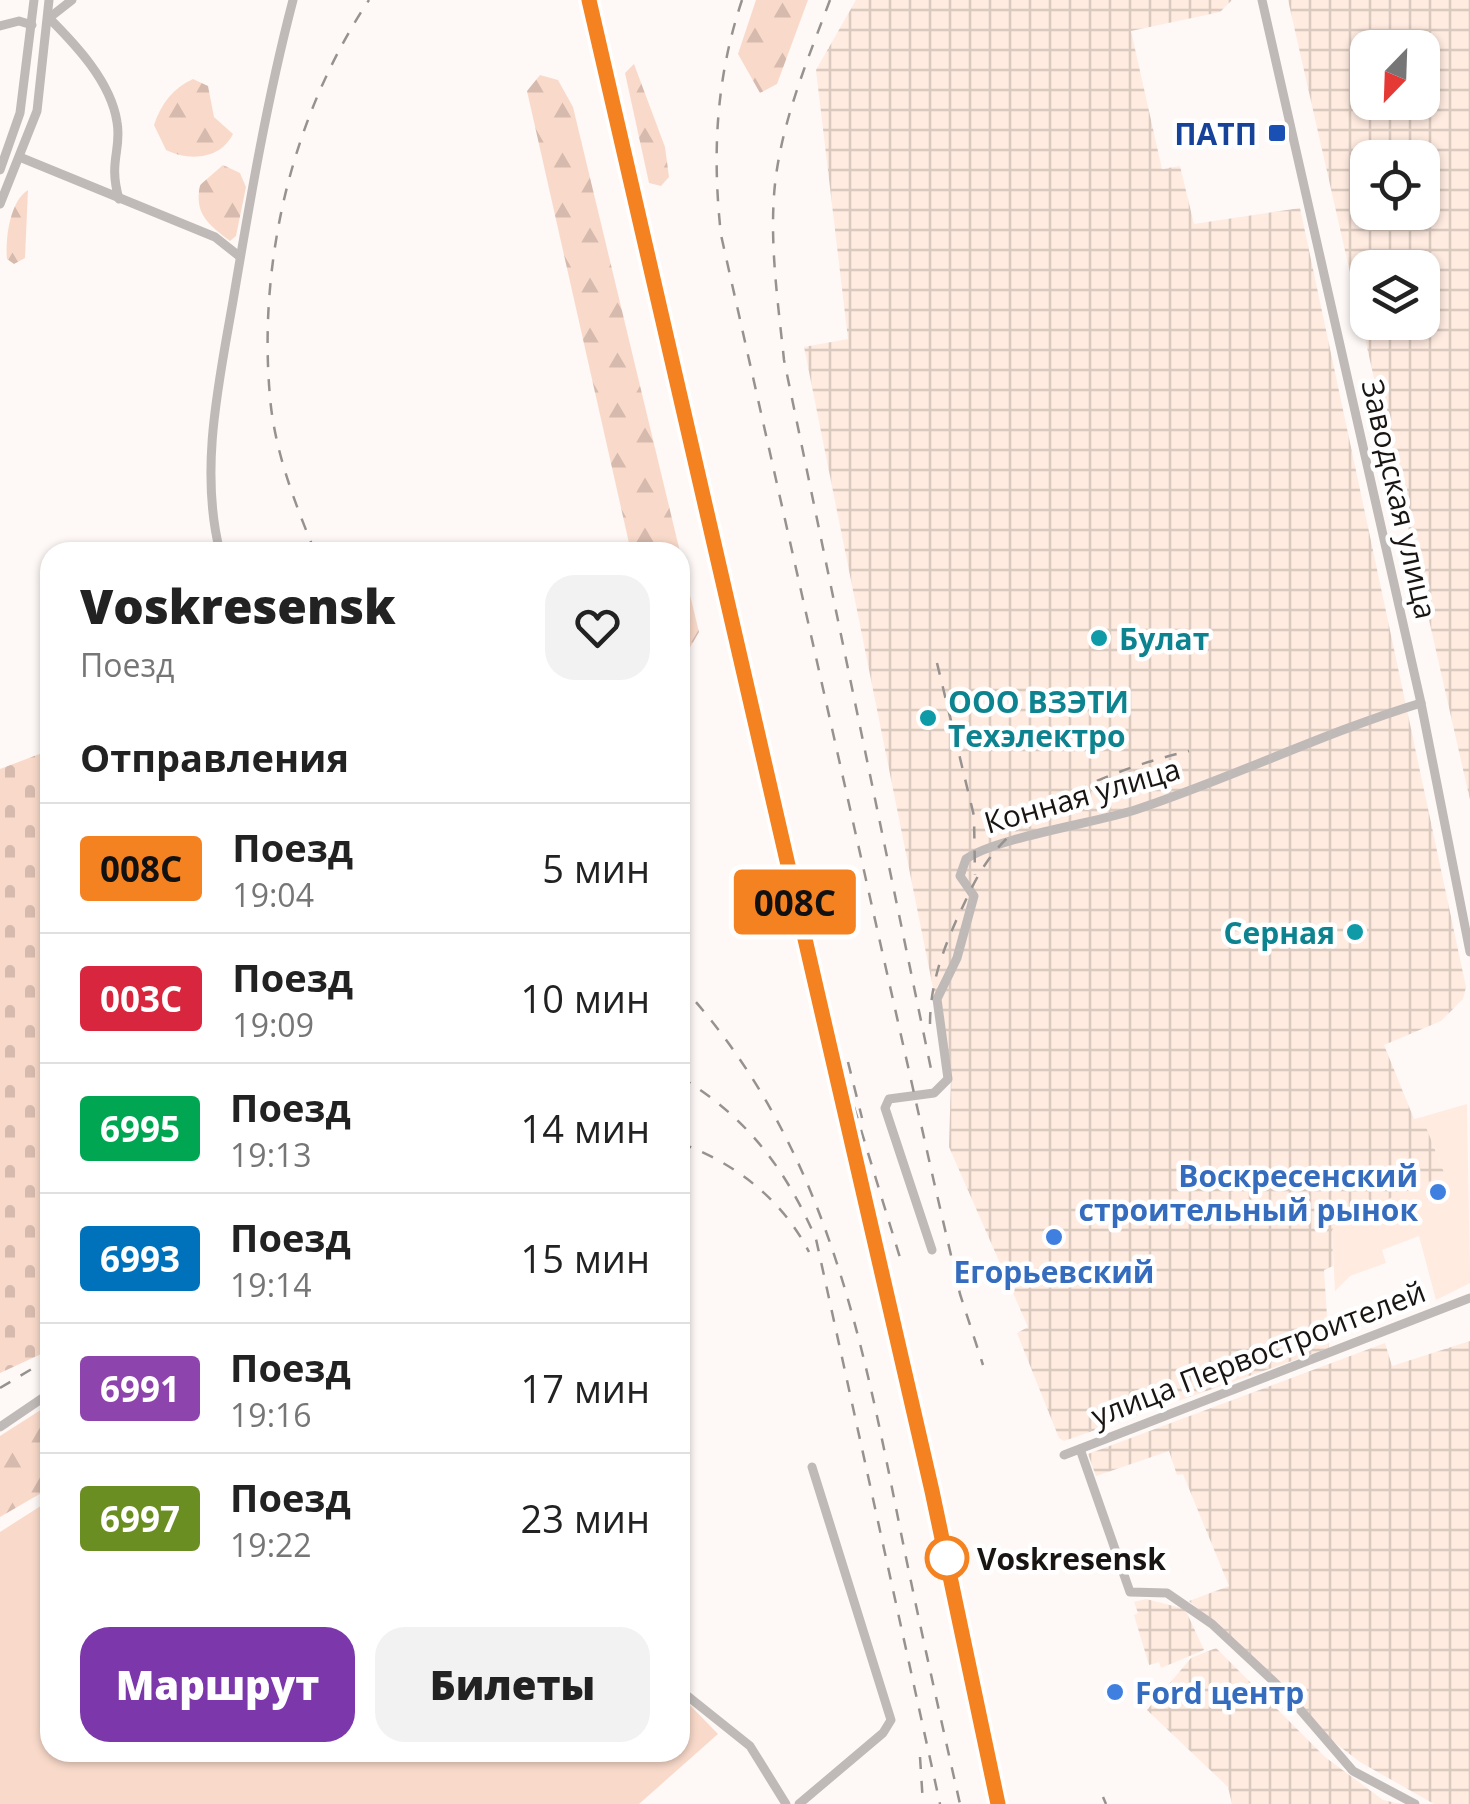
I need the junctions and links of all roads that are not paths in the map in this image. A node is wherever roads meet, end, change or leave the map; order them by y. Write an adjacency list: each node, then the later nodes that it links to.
1 (34, 0): 7 (street)
2 (49, 0): 6 (street)
3 (72, 0): 6 (street)
4 (293, 0): 14 (street)
5 (1262, 0): 16 (street, Заводская улица)
6 (49, 18): 10 (street); 12 (street)
7 (32, 25): 8 (street); 9 (street)
8 (0, 26)
9 (3, 154): 11 (street)
10 (22, 158): 12 (street); 13 (street)
11 (0, 170)
12 (118, 199): 14 (street)
13 (0, 204)
14 (239, 256): 15 (street)
15 (219, 542)
16 (1421, 702): 17 (street, Заводская улица); 18 (street, Конная улица)
17 (1470, 952)
18 (932, 1250)
19 (1470, 1298): 22 (street, улица Первостроителей)
20 (40, 1401): 21 (street)
21 (0, 1427)
22 (1080, 1448): 23 (street, улица Первостроителей); 28 (street)
23 (1064, 1455)
24 (812, 1467): 26 (street)
25 (690, 1698): 27 (street)
26 (801, 1803)
27 (786, 1804)
28 (1415, 1804)

